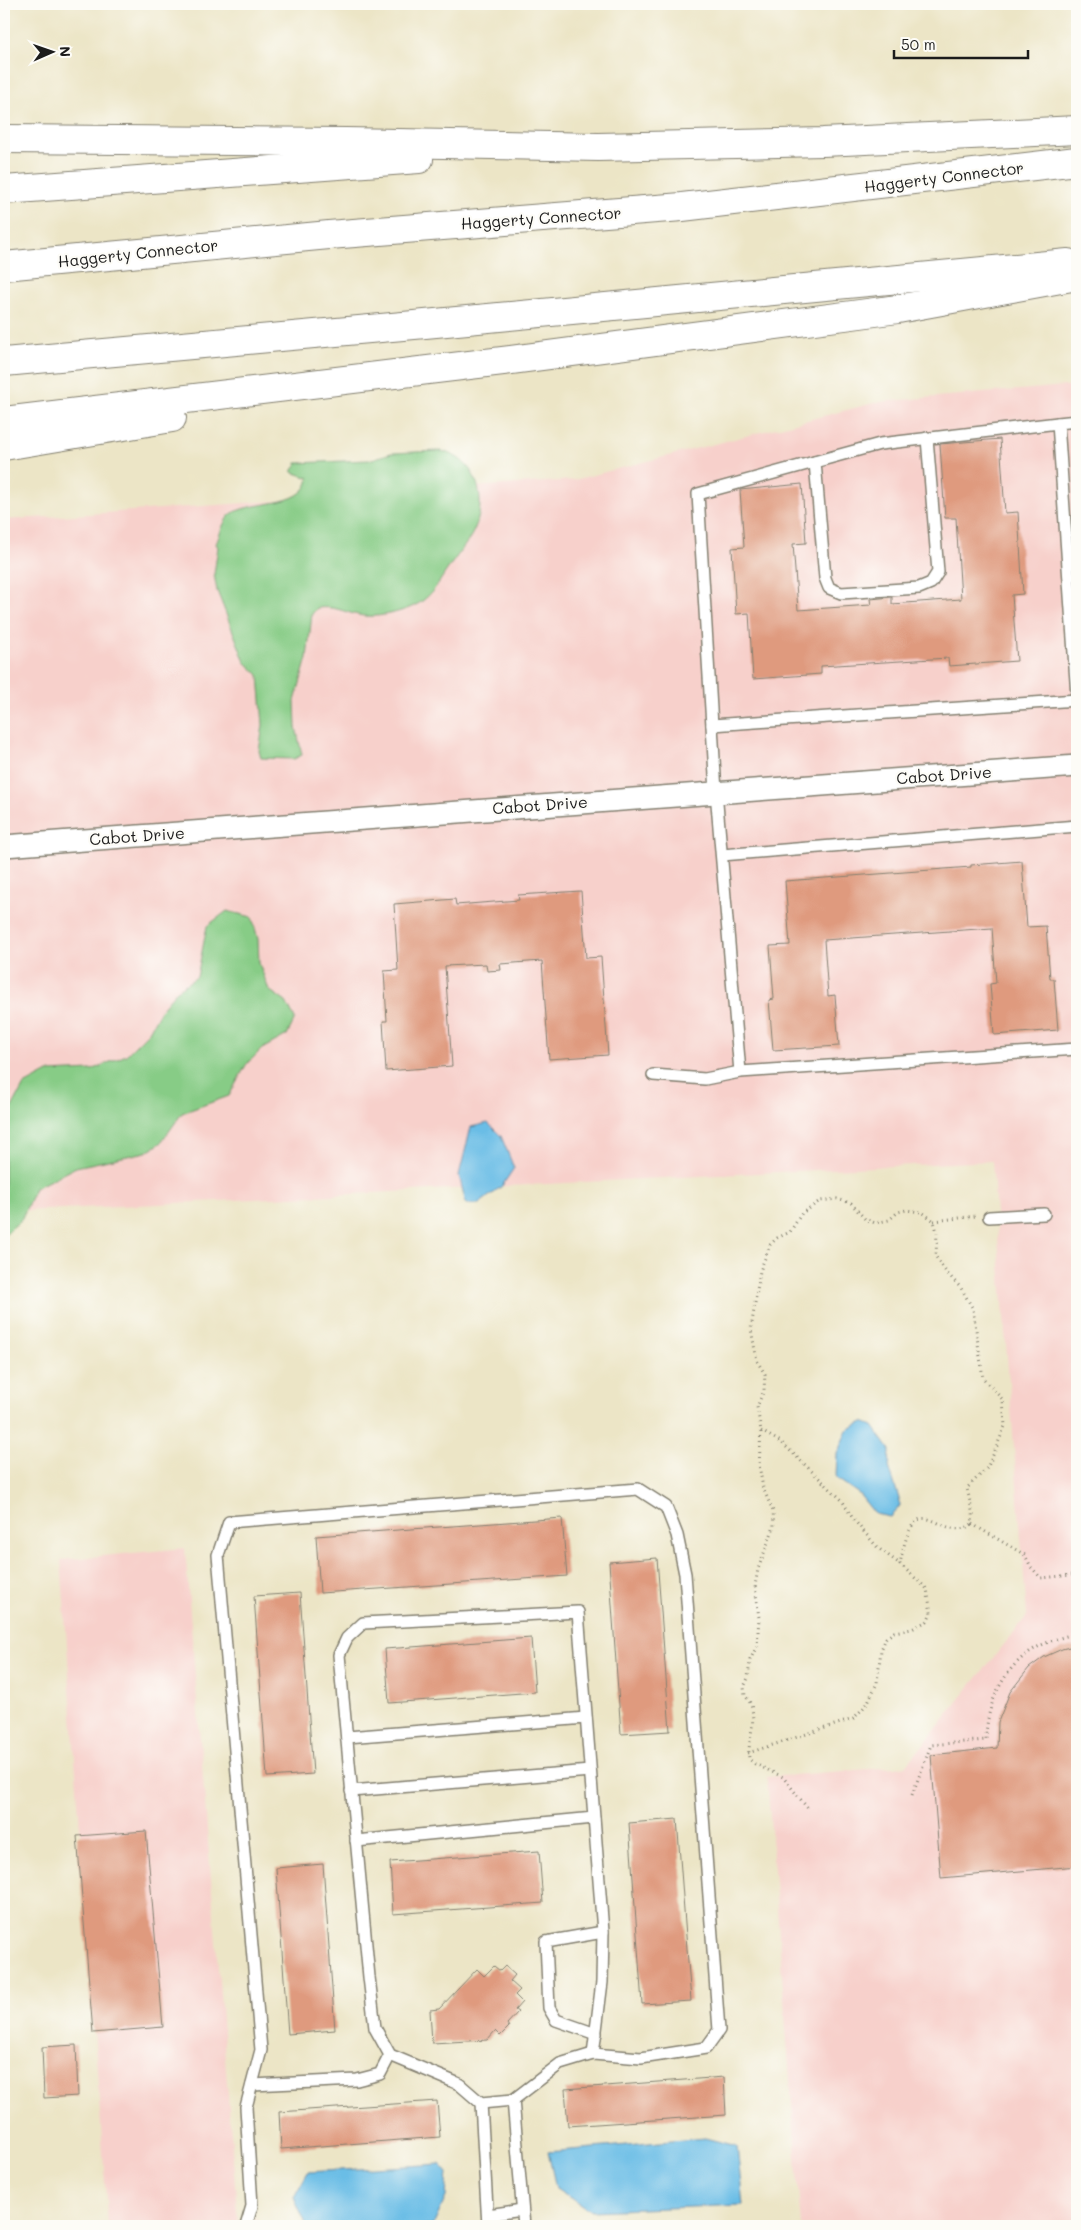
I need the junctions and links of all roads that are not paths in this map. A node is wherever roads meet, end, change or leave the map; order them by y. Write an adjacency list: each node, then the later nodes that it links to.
1 (1077, 130): 3 (highway)
2 (4, 140): 3 (highway)
3 (598, 147): 5 (highway)
4 (1077, 161): 7 (highway, Haggerty Connector)
5 (4, 190)
6 (1077, 262): 9 (highway)
7 (4, 266)
8 (1077, 276): 10 (highway)
9 (4, 362)
10 (354, 378): 11 (highway); 15 (highway)
11 (4, 421)
12 (1077, 421): 13 (lane)
13 (1058, 423): 14 (lane); 17 (lane)
14 (926, 438): 16 (lane); 16 (lane)
15 (4, 446)
16 (815, 462): 18 (lane)
17 (1077, 698): 18 (lane)
18 (712, 725): 20 (lane)
19 (1077, 766): 20 (street, Cabot Drive)
20 (716, 792): 22 (street, Cabot Drive); 23 (lane)
21 (1077, 826): 23 (lane)
22 (4, 846)
23 (722, 855): 25 (lane)
24 (1077, 1049): 25 (lane)
25 (740, 1072): 26 (lane)
26 (653, 1075)
27 (1044, 1214): 28 (lane)
28 (989, 1217)
29 (586, 1718): 30 (lane); 30 (lane); 31 (lane)
30 (347, 1737): 32 (lane)
31 (590, 1771): 32 (lane); 33 (lane)
32 (352, 1791): 34 (lane)
33 (594, 1818): 34 (lane); 35 (lane)
34 (356, 1841): 38 (lane)
35 (603, 1932): 36 (lane); 36 (lane)
36 (596, 2034): 37 (lane)
37 (593, 2054): 39 (lane); 40 (lane)
38 (390, 2055): 39 (lane); 41 (lane)
39 (252, 2085): 44 (lane)
40 (513, 2100): 41 (lane); 42 (lane)
41 (481, 2104): 43 (lane)
42 (522, 2210): 43 (lane); 45 (lane)
43 (488, 2220)
44 (246, 2226)
45 (524, 2226)

